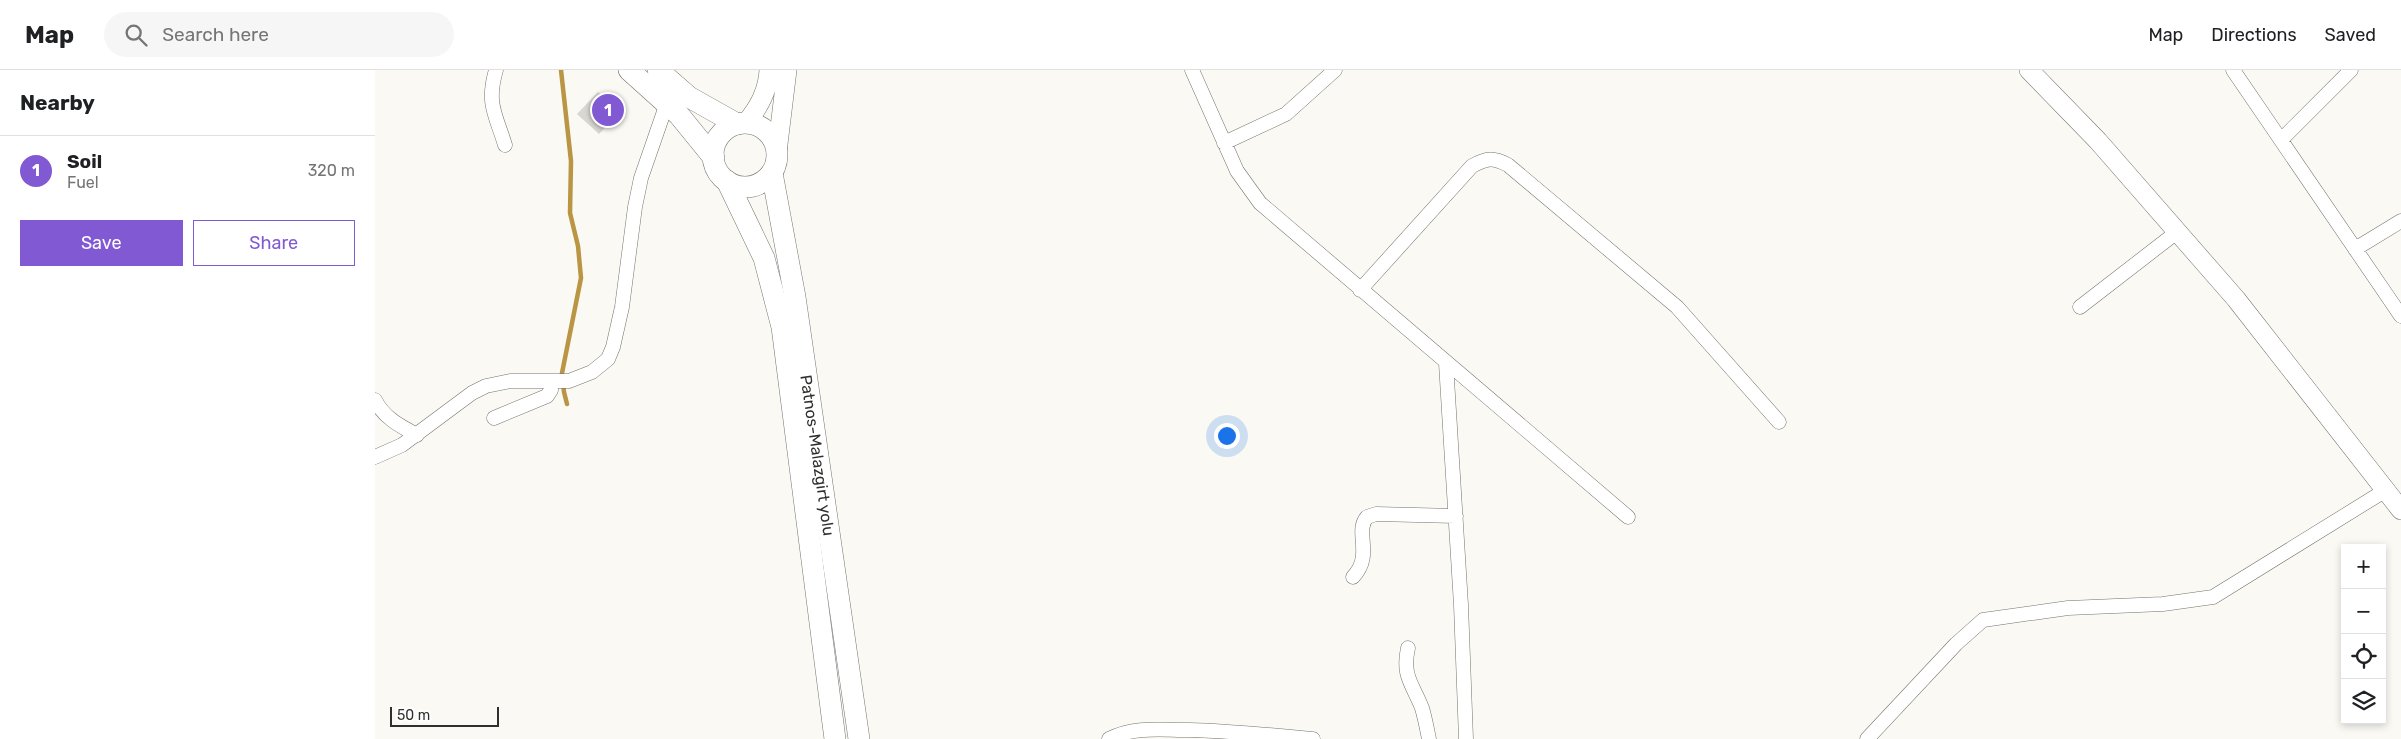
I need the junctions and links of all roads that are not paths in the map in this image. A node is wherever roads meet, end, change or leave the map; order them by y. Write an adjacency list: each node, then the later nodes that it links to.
1 (497, 70): 15 (street)
2 (629, 70): 11 (main road)
3 (658, 70): 12 (main road)
4 (769, 70): 12 (street)
5 (787, 70): 16 (street)
6 (1192, 70): 14 (street)
7 (1335, 70): 14 (street)
8 (2029, 70): 21 (street)
9 (2233, 70): 13 (street)
10 (2351, 70): 13 (street)
11 (667, 103): 17 (main road); 27 (street)
12 (742, 124): 16 (main road); 17 (main road)
13 (2281, 140): 22 (street)
14 (1224, 143): 23 (street)
15 (505, 145)
16 (777, 152): 18 (main road)
17 (714, 158): 19 (main road)
18 (772, 173): 19 (main road); 40 (main road, Patnos-Malazgirt yolu)
19 (727, 182): 39 (main road)
20 (2401, 221): 22 (street)
21 (2177, 232): 24 (street); 33 (street)
22 (2355, 249): 25 (street)
23 (1360, 290): 26 (street); 30 (street)
24 (2080, 307)
25 (2401, 316)
26 (1446, 363): 35 (street); 36 (street)
27 (559, 381): 29 (street); 31 (street)
28 (375, 400): 31 (street)
29 (494, 418)
30 (1779, 422)
31 (417, 435): 32 (street)
32 (375, 457)
33 (2386, 490): 34 (street); 45 (street)
34 (2401, 510)
35 (1456, 516): 37 (street); 44 (street)
36 (1628, 517)
37 (1353, 577)
38 (1407, 648): 43 (street)
39 (835, 739)
40 (859, 739)
41 (1109, 739): 42 (street)
42 (1313, 739)
43 (1429, 739)
44 (1466, 739)
45 (1867, 739)

